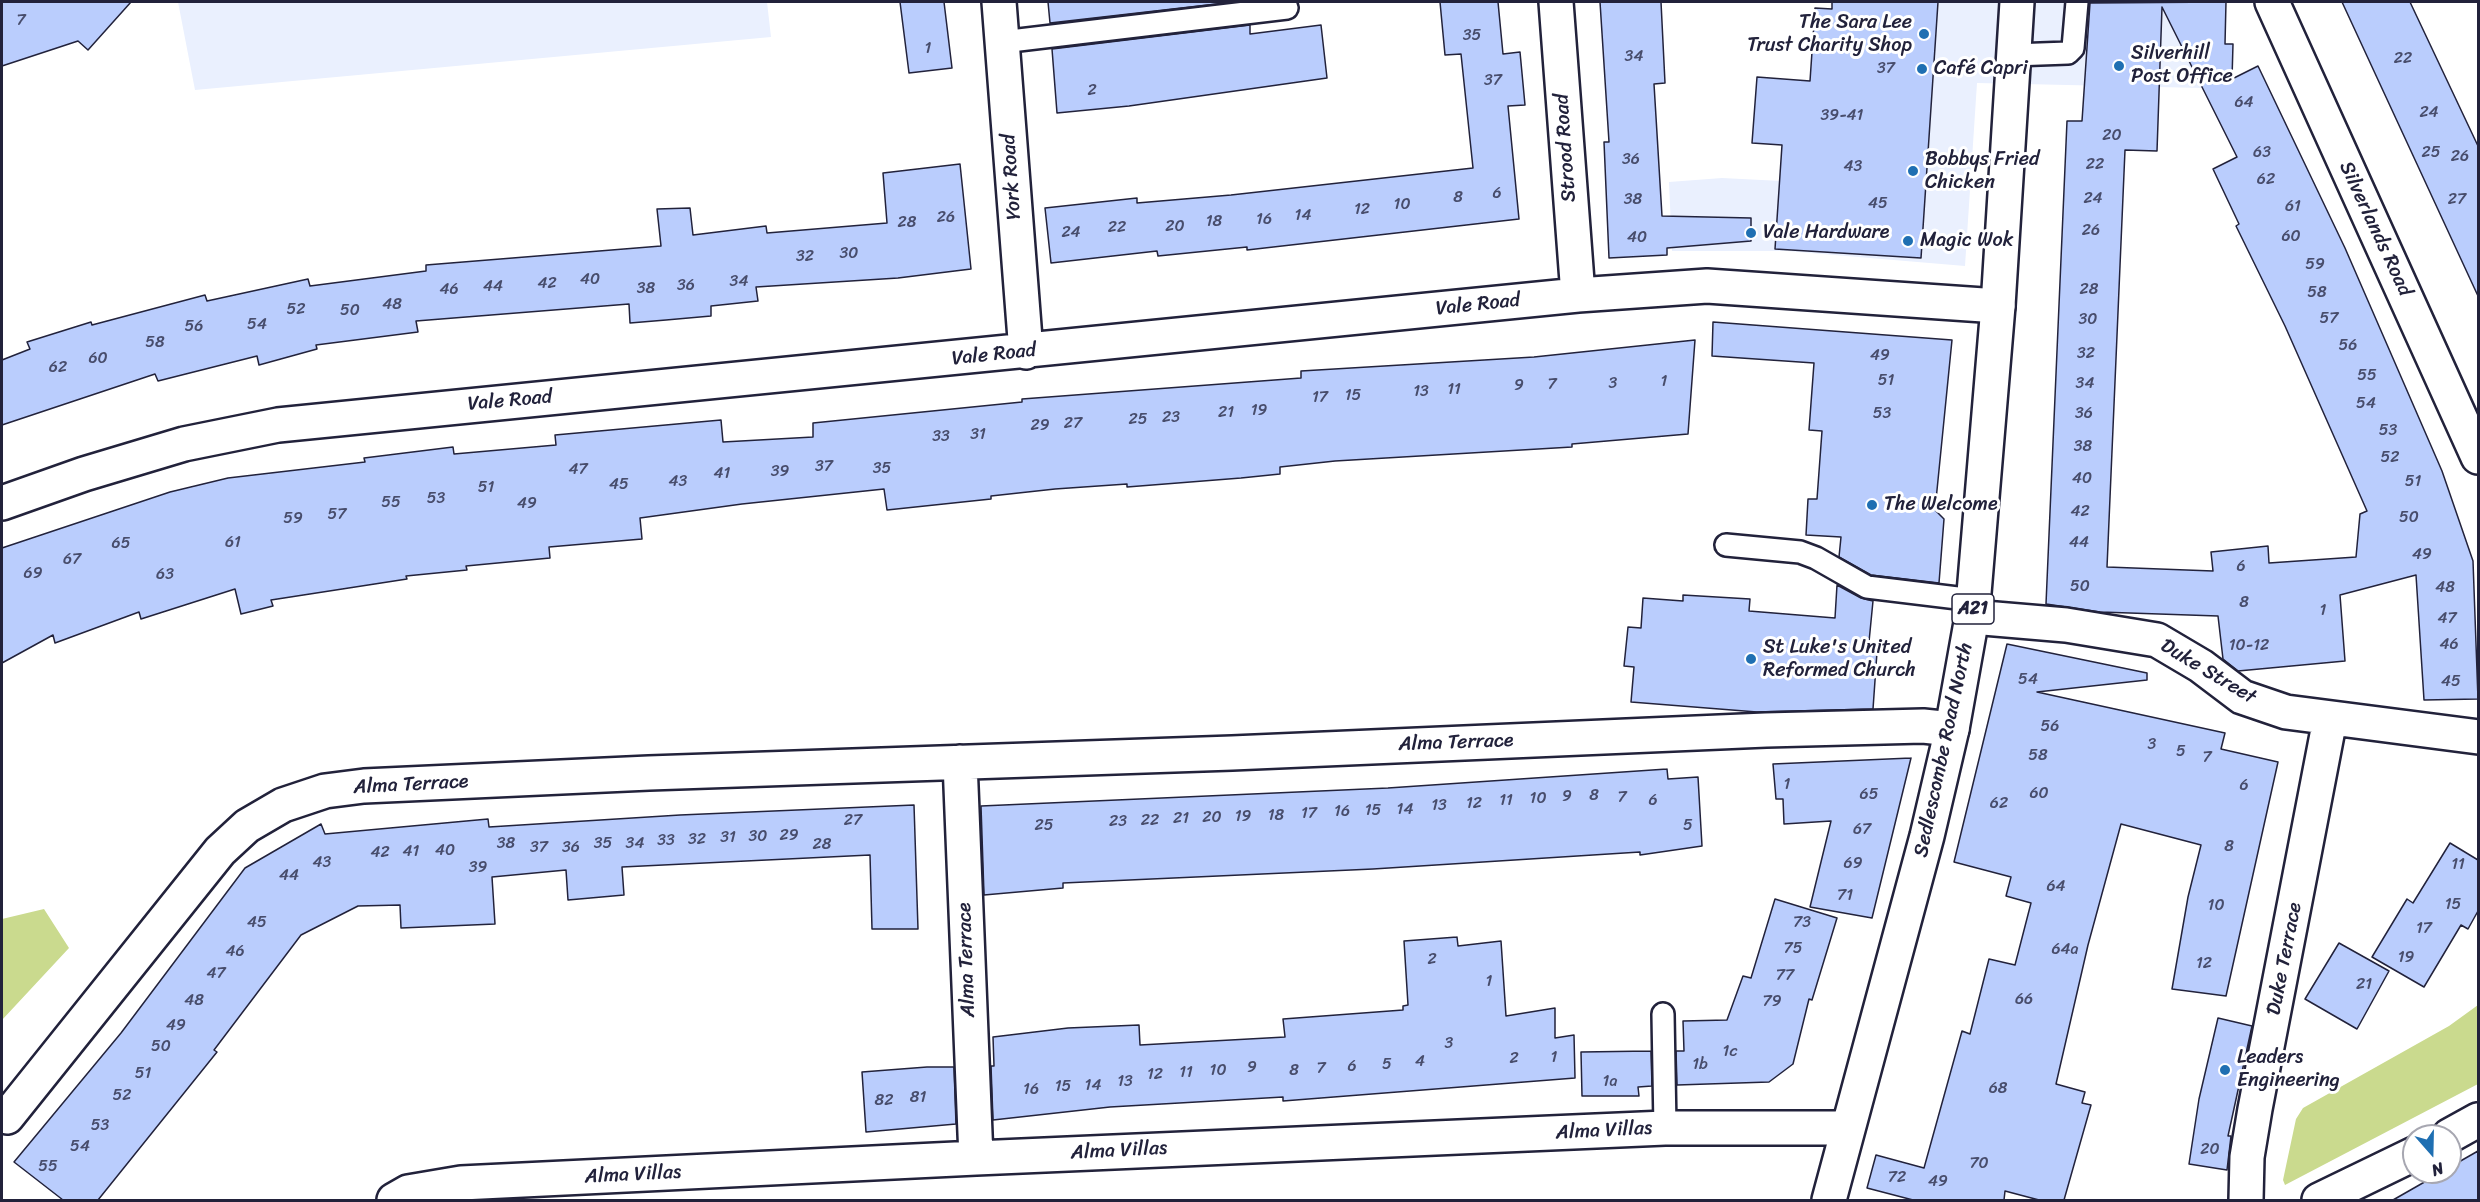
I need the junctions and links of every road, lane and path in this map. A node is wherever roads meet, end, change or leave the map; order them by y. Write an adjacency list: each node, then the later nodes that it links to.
1 (999, 2): 8 (main road, York Road)
2 (1556, 2): 10 (main road, Strood Road)
3 (2017, 2): 9 (main road, Sedlescombe Road North / A21)
4 (2077, 2): 9 (lane)
5 (2272, 2): 13 (main road, Silverlands Road)
6 (1287, 8): 7 (lane)
7 (1208, 9): 8 (lane)
8 (1002, 42): 12 (main road, York Road)
9 (2013, 55): 11 (main road, Sedlescombe Road North / A21)
10 (1578, 295): 11 (main road, Vale Road); 12 (main road, Vale Road)
11 (1998, 306): 16 (main road, Sedlescombe Road North / A21)
12 (1026, 351): 14 (main road, Vale Road)
13 (2478, 457)
14 (2, 503)
15 (1726, 545): 16 (lane)
16 (1973, 608): 17 (main road, Duke Street); 18 (main road, Sedlescombe Road North / A21)
17 (2330, 719): 19 (main road, Duke Street); 31 (main road, Duke Terrace)
18 (1952, 729): 20 (main road, Alma Terrace); 25 (main road, Sedlescombe Road North / A21)
19 (2478, 737)
20 (960, 762): 22 (main road, Alma Terrace); 27 (main road, Alma Terrace)
21 (1663, 1014): 24 (lane)
22 (7, 1117)
23 (2478, 1120): 26 (main road)
24 (1665, 1128): 25 (main road, Alma Villas); 27 (main road, Alma Villas)
25 (1847, 1128): 30 (main road, Sedlescombe Road North / A21)
26 (2462, 1129)
27 (976, 1158): 29 (main road, Alma Villas)
28 (2402, 1160): 32 (main road)
29 (394, 1200)
30 (1829, 1200)
31 (2246, 1200)
32 (2319, 1200)

